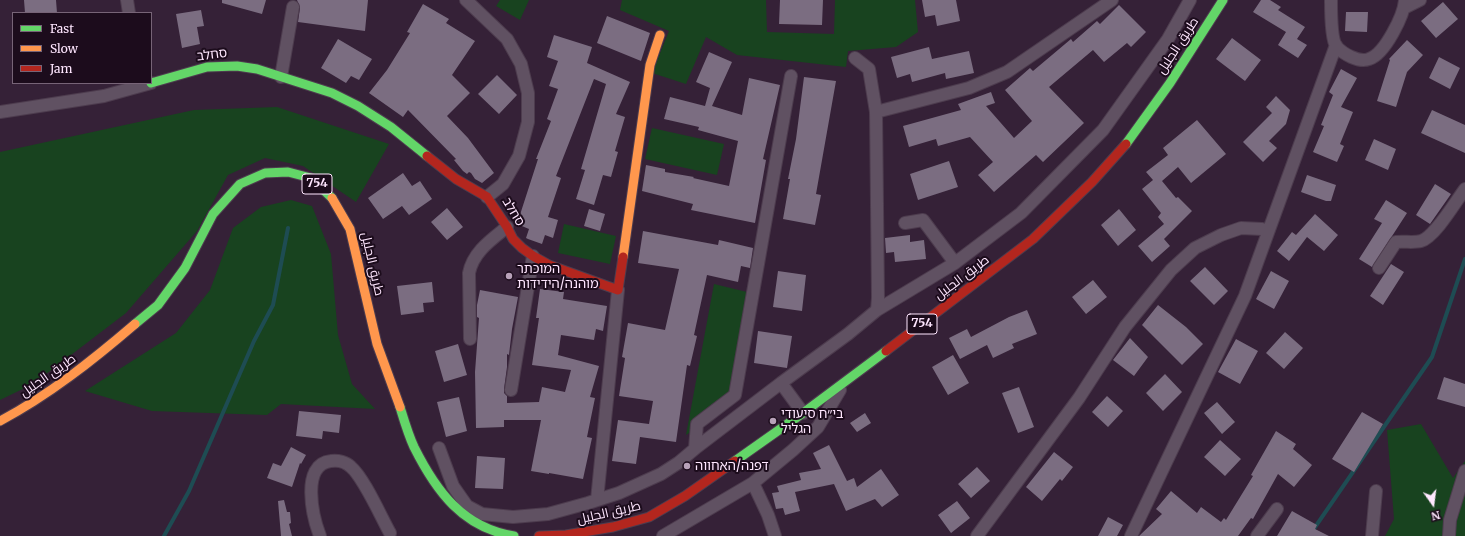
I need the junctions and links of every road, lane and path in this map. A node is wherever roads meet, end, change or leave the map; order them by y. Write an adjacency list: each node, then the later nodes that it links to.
1 (127, 0): 10 (street)
2 (466, 0): 21 (street)
3 (1112, 0): 19 (street)
4 (1190, 0): 26 (street)
5 (1223, 0): 31 (main road, طريق الجليل / 754)
6 (1330, 0): 12 (street)
7 (1420, 0): 8 (street)
8 (1405, 4): 12 (street)
9 (293, 7): 15 (street)
10 (129, 12)
11 (660, 34): 28 (main road)
12 (1336, 45): 24 (street)
13 (855, 58): 19 (street)
14 (791, 76): 37 (street)
15 (282, 77): 16 (main road, סחלב); 21 (main road, סחלב)
16 (152, 83)
17 (137, 85): 18 (street, סחלב)
18 (0, 112)
19 (876, 112): 29 (street)
20 (1465, 189): 27 (street)
21 (487, 197): 23 (main road, סחלב)
22 (905, 223): 26 (street)
23 (507, 227): 25 (main road, סחלב); 30 (street)
24 (1268, 232): 49 (street); 50 (street)
25 (533, 256): 28 (main road, סחלב); 33 (street)
26 (955, 263): 29 (street)
27 (1379, 268)
28 (618, 290): 41 (street)
29 (877, 310): 32 (street)
30 (470, 339)
31 (845, 382): 34 (main road, طريق الجليل / 754); 39 (street)
32 (780, 383): 34 (street); 37 (street)
33 (511, 390)
34 (804, 413): 46 (main road, طريق الجليل / 754)
35 (0, 420): 45 (main road, طريق الجليل / 754)
36 (440, 448): 41 (street)
37 (695, 448): 41 (street)
38 (1465, 471): 53 (street)
39 (753, 483): 47 (street); 48 (street)
40 (1376, 491): 52 (street)
41 (597, 500)
42 (1277, 509): 51 (street)
43 (390, 533): 44 (street)
44 (320, 536)
45 (514, 536)
46 (539, 536)
47 (663, 536)
48 (775, 536)
49 (977, 536)
50 (1131, 536)
51 (1257, 536)
52 (1372, 536)
53 (1449, 536)

